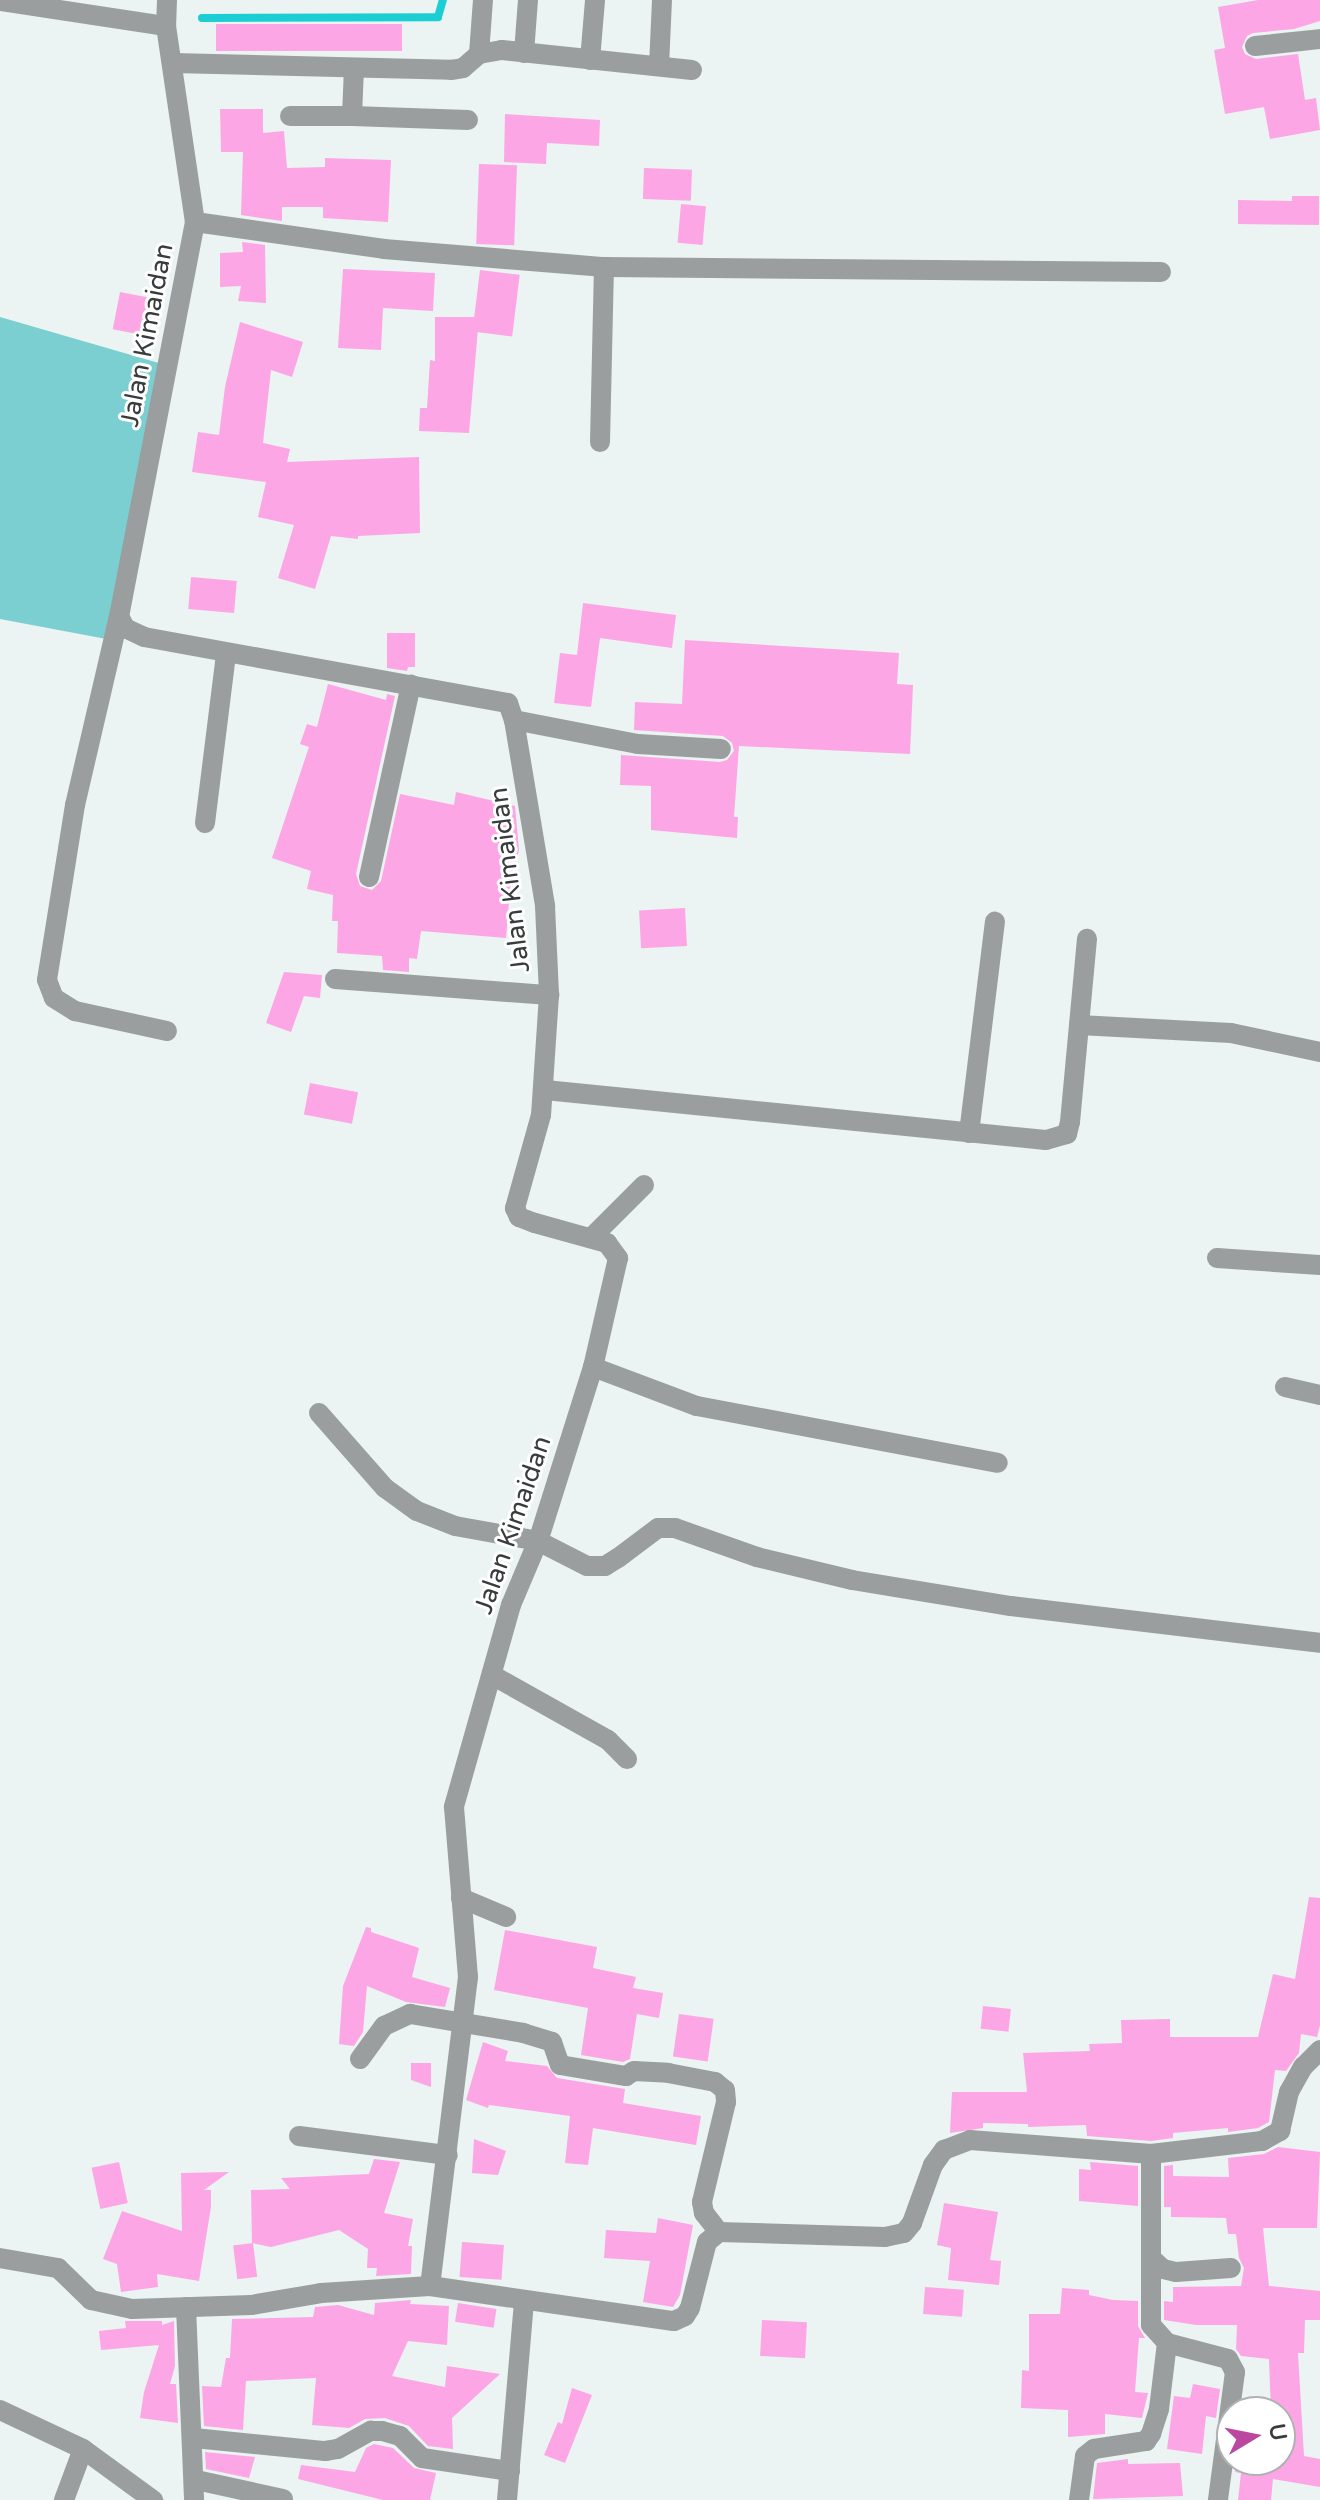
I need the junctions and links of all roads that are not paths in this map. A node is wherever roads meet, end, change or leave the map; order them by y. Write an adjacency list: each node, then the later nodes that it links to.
1 (167, 0): 7 (street, Jalan Kimaidan)
2 (483, 0): 11 (street)
3 (528, 0): 10 (street)
4 (595, 0): 12 (street)
5 (662, 0): 14 (street)
6 (0, 1): 7 (street)
7 (166, 26): 13 (street, Jalan Kimaidan)
8 (1320, 39): 9 (street)
9 (1255, 46)
10 (524, 53): 11 (street); 12 (street)
11 (479, 54): 15 (street)
12 (590, 60): 14 (street)
13 (173, 63): 15 (street); 20 (street, Jalan Kimaidan)
14 (659, 66): 16 (street)
15 (354, 68): 18 (street)
16 (692, 70)
17 (290, 116): 18 (street)
18 (352, 116): 19 (street)
19 (468, 120)
20 (195, 222): 21 (street); 24 (street, Jalan Kimaidan)
21 (604, 267): 22 (street); 23 (street)
22 (1161, 272)
23 (600, 442)
24 (119, 616): 25 (street); 36 (street, Jalan Kimaidan)
25 (226, 655): 26 (street); 29 (street)
26 (411, 685): 27 (street); 30 (street)
27 (514, 720): 28 (street); 34 (street, Jalan Kimaidan)
28 (721, 749)
29 (205, 823)
30 (369, 877)
31 (995, 922): 39 (street)
32 (1087, 939): 35 (street)
33 (335, 979): 34 (street)
34 (549, 995): 38 (street, Jalan Kimaidan)
35 (1079, 1025): 37 (street); 39 (street)
36 (167, 1031)
37 (1320, 1052)
38 (545, 1090): 39 (street); 41 (street, Jalan Kimaidan)
39 (969, 1133)
40 (644, 1185): 41 (street)
41 (591, 1238): 44 (street, Jalan Kimaidan)
42 (1217, 1258): 43 (street)
43 (1320, 1265)
44 (593, 1367): 48 (street); 49 (street, Jalan Kimaidan)
45 (1285, 1387): 46 (street)
46 (1320, 1395)
47 (319, 1413): 49 (street)
48 (998, 1463)
49 (538, 1541): 50 (street); 51 (street, Jalan Kimaidan)
50 (1320, 1643)
51 (492, 1675): 52 (street); 53 (street, Jalan Kimaidan)
52 (627, 1759)
53 (461, 1898): 54 (street); 55 (street, Jalan Kimaidan)
54 (506, 1917)
55 (462, 2025): 57 (street); 60 (street, Jalan Kimaidan); 61 (street)
56 (1320, 2050): 59 (street)
57 (360, 2059)
58 (299, 2136): 60 (street)
59 (1151, 2154): 61 (street); 63 (street)
60 (448, 2155): 65 (street, Jalan Kimaidan)
61 (719, 2232): 66 (street)
62 (0, 2258): 67 (street)
63 (1151, 2258): 64 (street); 68 (street)
64 (1231, 2268)
65 (430, 2286): 66 (street); 67 (street)
66 (524, 2301): 72 (street)
67 (186, 2307): 70 (street)
68 (1167, 2343): 78 (street); 79 (street)
69 (0, 2410): 71 (street)
70 (194, 2438): 72 (street); 73 (street)
71 (83, 2449): 75 (street); 76 (street)
72 (510, 2471): 77 (street)
73 (195, 2490): 74 (street)
74 (283, 2499)
75 (64, 2500)
76 (153, 2500)
77 (507, 2500)
78 (1079, 2500)
79 (1218, 2500)

